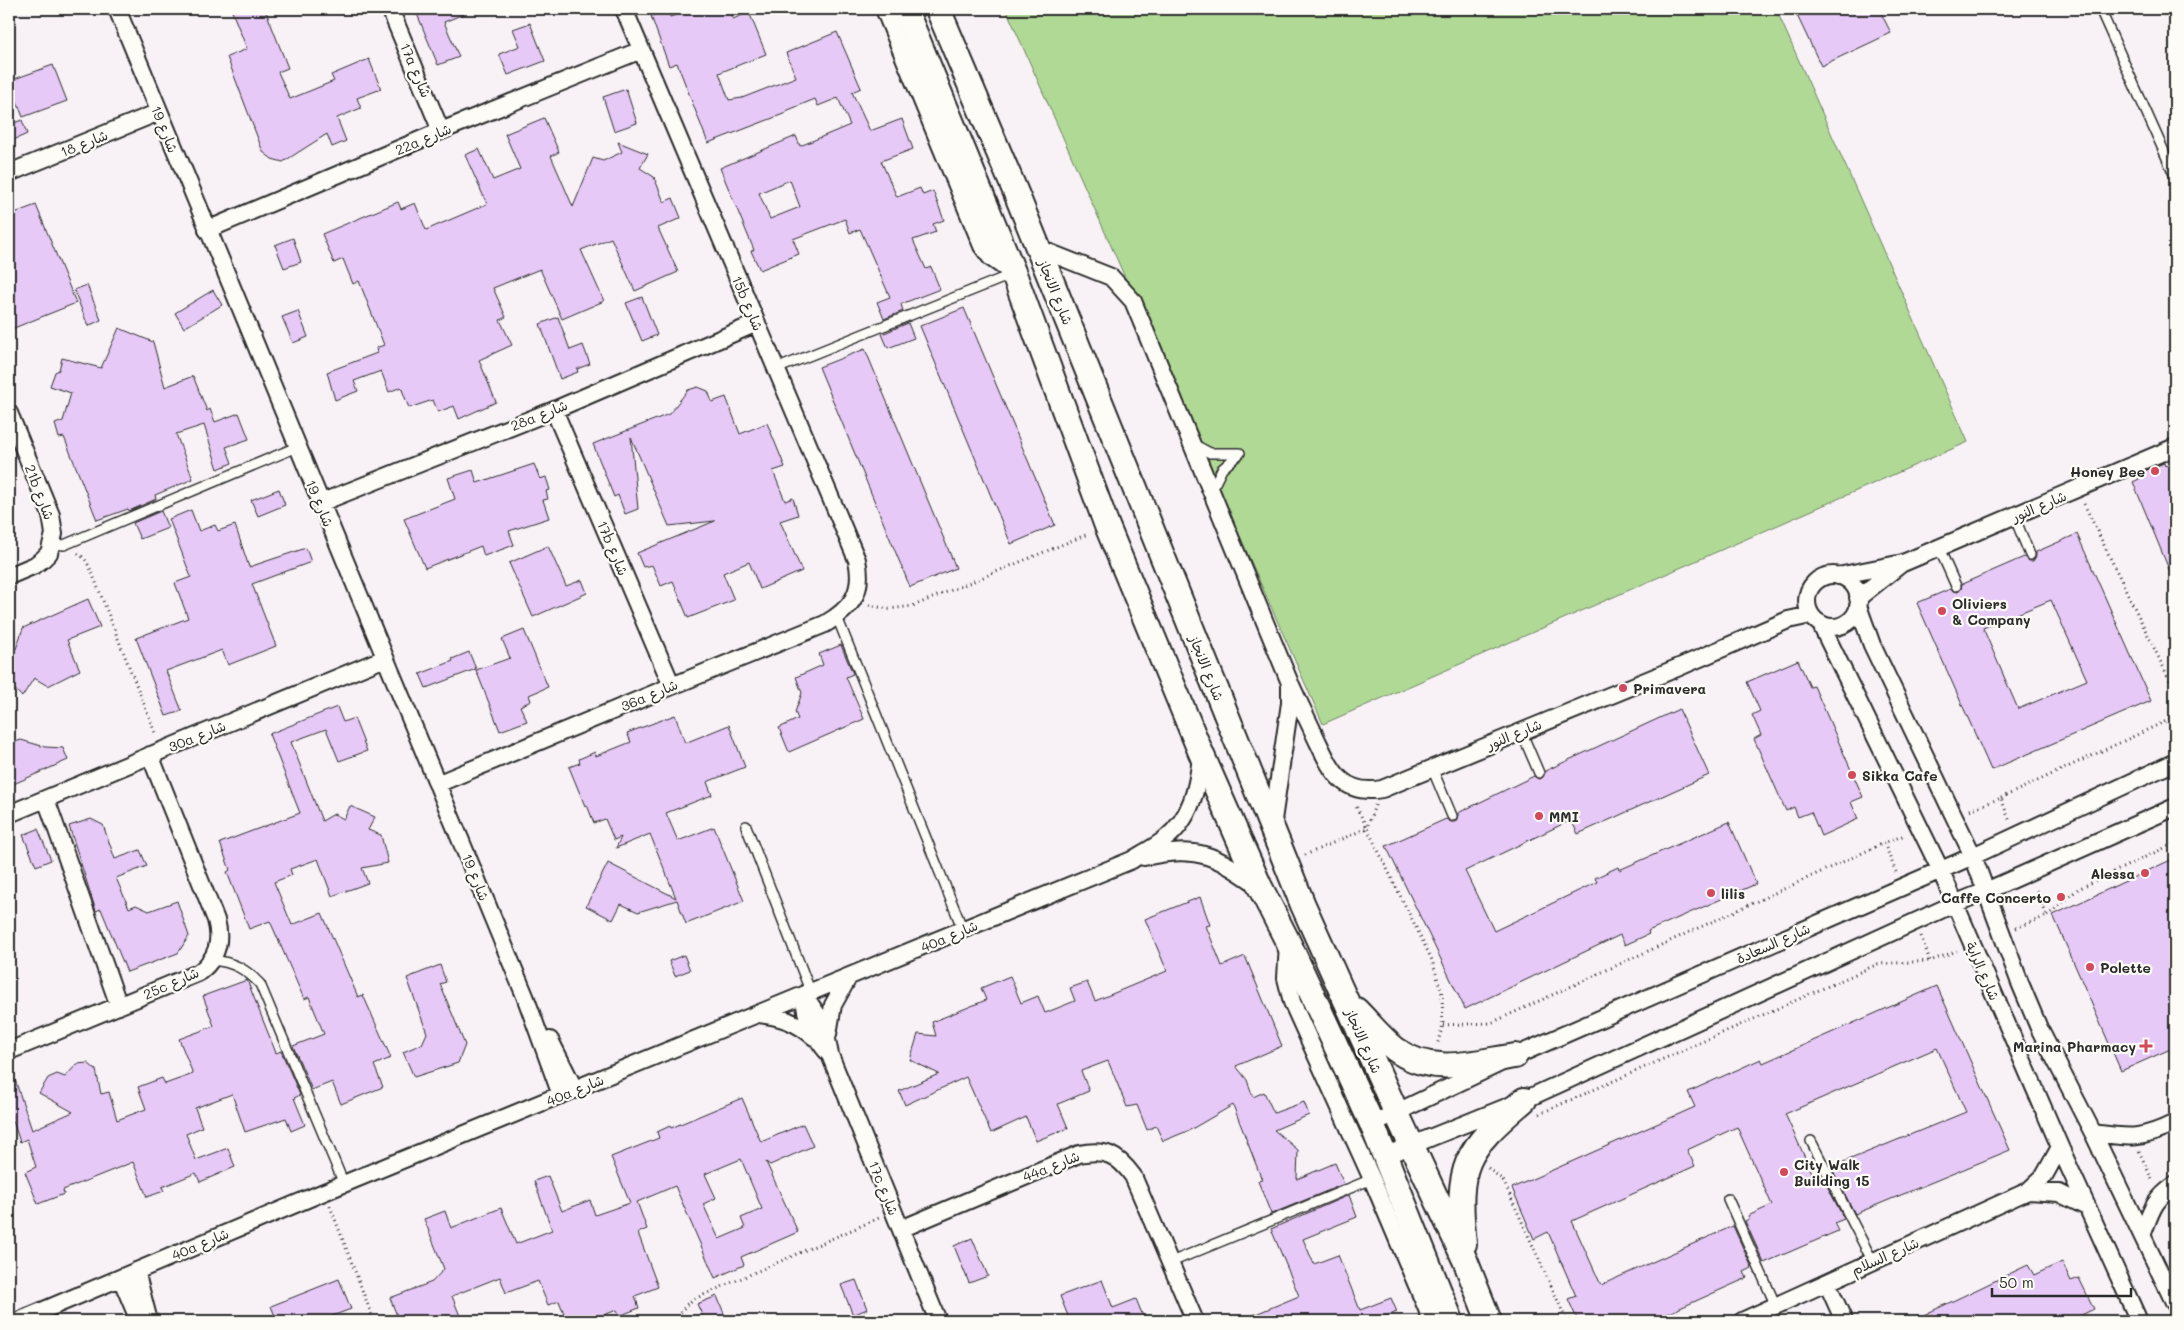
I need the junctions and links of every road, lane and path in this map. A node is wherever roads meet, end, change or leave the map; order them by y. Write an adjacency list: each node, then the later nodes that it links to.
1 (117, 9): 10 (street, شارع 19)
2 (390, 9): 11 (street, 17a شارع)
3 (624, 9): 9 (street, 15b شارع)
4 (884, 9): 17 (street)
5 (905, 9): 17 (street, شارع الانجاز)
6 (938, 9): 14 (street, شارع الانجاز)
7 (952, 9): 14 (street)
8 (2100, 9): 13 (lane)
9 (641, 50): 11 (street, 22a شارع); 18 (street, 15b شارع)
10 (158, 112): 12 (street, شارع 18); 15 (street, شارع 19)
11 (441, 131): 15 (street, 22a شارع)
12 (9, 173)
13 (2175, 176)
14 (1016, 193): 16 (street, شارع الانجاز)
15 (207, 230): 23 (street, شارع 19)
16 (1038, 248): 22 (street); 64 (street, شارع الانجاز)
17 (1014, 274): 19 (lane); 29 (street, شارع الانجاز)
18 (757, 323): 19 (street, 15b شارع); 20 (street, 28a شارع)
19 (776, 369): 37 (street, 15b شارع)
20 (554, 410): 27 (street, 28a شارع); 43 (street, 17b شارع)
21 (9, 414): 30 (street, 21b شارع)
22 (1192, 444): 26 (street); 26 (lane)
23 (297, 447): 27 (street, شارع 19); 30 (lane)
24 (2175, 447): 25 (street, شارع النور)
25 (2078, 490): 28 (street, شارع النور); 44 (path)
26 (1211, 491): 42 (street)
27 (320, 503): 41 (street, شارع 19)
28 (2014, 516): 31 (street, شارع النور); 32 (lane)
29 (1107, 526): 37 (path); 48 (street, شارع الانجاز)
30 (58, 544): 34 (street); 47 (path)
31 (1939, 548): 33 (street, شارع النور); 36 (lane)
32 (2030, 554)
33 (1903, 563): 35 (street); 38 (street)
34 (9, 576)
35 (1838, 576): 38 (street); 39 (street)
36 (1956, 586)
37 (854, 598): 40 (street, 36a شارع)
38 (1858, 602): 39 (street); 60 (street, شارع الراية)
39 (1813, 614): 46 (street, شارع النور); 63 (street, شارع الراية)
40 (836, 617): 43 (street, 36a شارع); 79 (lane)
41 (385, 658): 47 (street, 30a شارع); 52 (street, شارع 19)
42 (1290, 683): 53 (street); 64 (street)
43 (672, 686): 52 (street, 36a شارع)
44 (2175, 691)
45 (2175, 717): 55 (path)
46 (1521, 731): 50 (street, شارع النور); 51 (lane)
47 (156, 753): 56 (street, 30a شارع); 83 (street, 25c شارع)
48 (1202, 753): 69 (street, 40a شارع); 73 (street, شارع الانجاز)
49 (2175, 762): 65 (street, شارع السعادة)
50 (1432, 768): 54 (street, شارع النور); 59 (lane)
51 (1539, 773)
52 (437, 784): 95 (street, شارع 19)
53 (1346, 784): 54 (street, شارع النور); 62 (path)
54 (1382, 789): 62 (path)
55 (2001, 798): 60 (path); 65 (path)
56 (46, 799): 58 (street, 30a شارع); 88 (street)
57 (2175, 807): 72 (street)
58 (9, 814)
59 (1452, 816)
60 (1955, 816): 68 (street, شارع الراية)
61 (746, 826): 86 (lane)
62 (1367, 828): 70 (path); 90 (path)
63 (1922, 829): 66 (path); 71 (street, شارع الراية)
64 (1272, 830): 70 (street, شارع الانجاز)
65 (2016, 837): 68 (street, شارع السعادة)
66 (1884, 843): 74 (path); 90 (path)
67 (2175, 843): 77 (path)
68 (1973, 856): 71 (street, شارع السعادة); 75 (street, شارع الراية)
69 (1132, 860): 73 (street, 40a شارع); 79 (street, 40a شارع)
70 (1286, 863): 87 (street, شارع الانجاز)
71 (1940, 869): 74 (street, شارع السعادة); 76 (street, شارع الراية)
72 (2030, 872): 75 (street); 77 (path)
73 (1259, 885): 81 (street, شارع الانجاز)
74 (1901, 887): 93 (street, شارع السعادة)
75 (1986, 891): 76 (street); 80 (street, شارع الراية)
76 (1954, 904): 78 (street); 82 (street, شارع الراية)
77 (2047, 916): 80 (path)
78 (1915, 921): 84 (path); 96 (street)
79 (963, 930): 85 (street, 40a شارع)
80 (2002, 934): 100 (street, شارع الراية)
81 (1288, 942): 99 (street, شارع الانجاز); 106 (street)
82 (1972, 945): 84 (path); 104 (street, شارع الراية)
83 (212, 960): 88 (street, 25c شارع); 107 (lane)
84 (1930, 961): 96 (path)
85 (848, 978): 86 (street, 40a شارع); 91 (street, 17c شارع)
86 (808, 994): 89 (street, 40a شارع); 91 (street, 17c شارع)
87 (1347, 1002): 94 (street); 97 (street, شارع الانجاز)
88 (119, 1006): 92 (street, 25c شارع)
89 (758, 1014): 91 (street); 95 (street, 40a شارع)
90 (1443, 1024): 94 (path)
91 (822, 1037): 114 (street, 17c شارع)
92 (9, 1051)
93 (1515, 1056): 94 (street); 97 (street, شارع السعادة)
94 (1432, 1065)
95 (568, 1093): 107 (street, 40a شارع)
96 (1527, 1109): 103 (street); 117 (street)
97 (1396, 1112): 99 (street, شارع السعادة); 103 (street, شارع الانجاز)
98 (2175, 1123): 101 (street)
99 (1372, 1124): 105 (street, شارع الانجاز)
100 (2093, 1133): 101 (street); 116 (street, شارع الراية)
101 (2133, 1138): 111 (path)
102 (1811, 1141): 119 (lane)
103 (1411, 1144): 105 (street); 117 (street, شارع الانجاز)
104 (2060, 1147): 109 (street, شارع السلام); 113 (street, شارع الراية)
105 (1384, 1156): 133 (street, شارع الانجاز)
106 (1372, 1178): 118 (lane); 132 (street)
107 (344, 1184): 110 (street, 40a شارع)
108 (2175, 1185): 111 (street)
109 (2028, 1191): 113 (street, شارع السلام); 119 (street, شارع السلام)
110 (324, 1192): 120 (street, 40a شارع); 128 (path)
111 (2160, 1196): 116 (street)
112 (1728, 1199): 124 (lane)
113 (2087, 1207): 137 (street, شارع الراية)
114 (894, 1212): 115 (street, 17c شارع); 129 (path)
115 (901, 1229): 118 (street, 44a شارع); 130 (street, 17c شارع)
116 (2142, 1233): 123 (street, شارع الراية)
117 (1465, 1260): 134 (street, شارع الانجاز)
118 (1171, 1262): 131 (street, 44a شارع)
119 (1873, 1262): 122 (street, شارع السلام)
120 (136, 1271): 121 (street, 40a شارع); 127 (street)
121 (121, 1278): 125 (street, 40a شارع); 126 (street)
122 (1827, 1283): 124 (street, شارع السلام); 136 (street)
123 (2175, 1304)
124 (1776, 1306): 135 (street, شارع السلام)
125 (18, 1321)
126 (139, 1321)
127 (149, 1321)
128 (374, 1321)
129 (675, 1321)
130 (938, 1321)
131 (1195, 1321)
132 (1432, 1321)
133 (1451, 1321)
134 (1489, 1321)
135 (1742, 1321)
136 (1844, 1321)
137 (2139, 1321)

